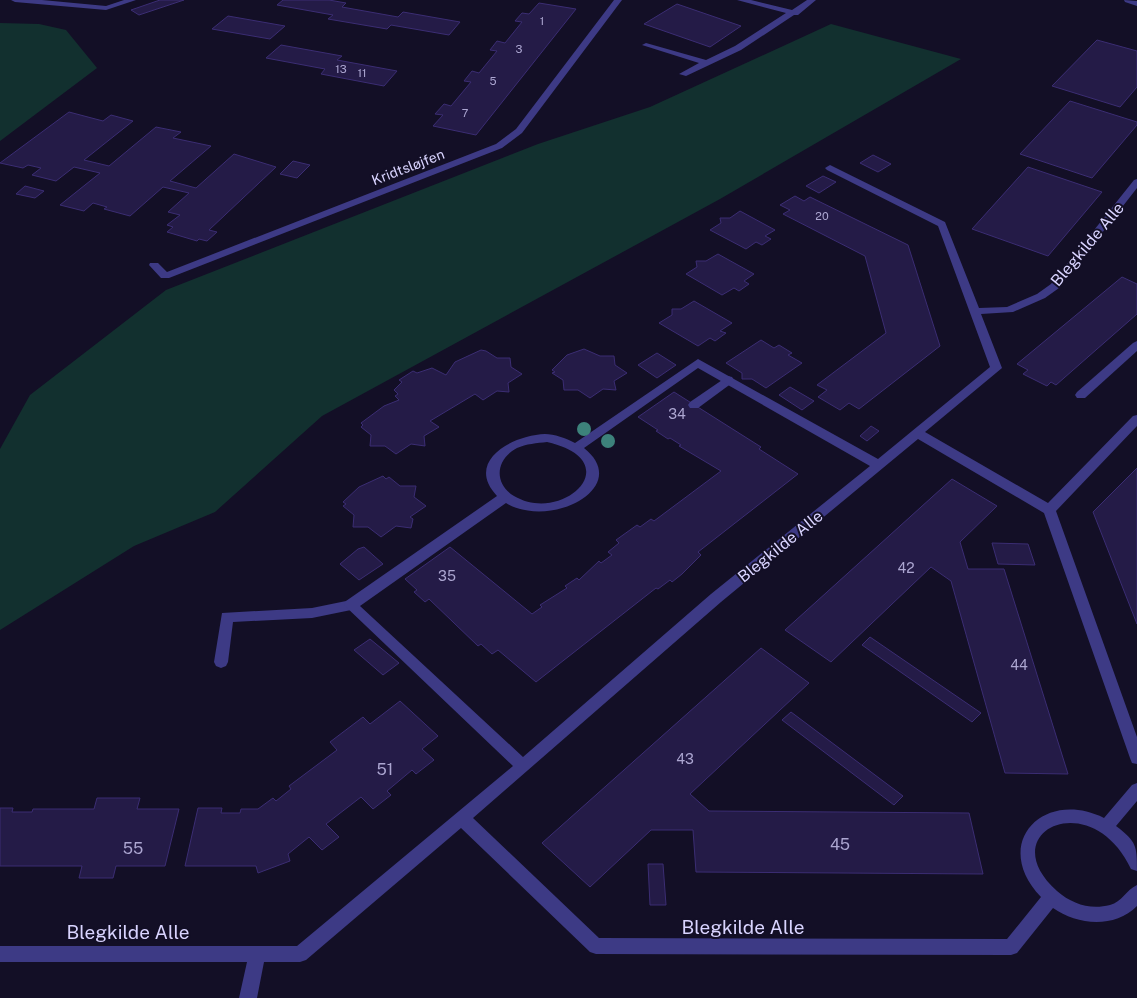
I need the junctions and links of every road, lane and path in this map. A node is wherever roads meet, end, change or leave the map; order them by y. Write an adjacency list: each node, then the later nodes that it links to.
1 (15, 0): 2 (street)
2 (132, 0)
3 (618, 0): 14 (street, Kridtsløjfen)
4 (741, 0): 8 (street)
5 (812, 0): 8 (street)
6 (1128, 0): 7 (street)
7 (1136, 2)
8 (795, 13): 10 (street)
9 (646, 45): 10 (street)
10 (706, 63): 11 (street)
11 (683, 74)
12 (830, 168): 15 (street, Blegkilde Alle)
13 (1137, 182): 15 (street, Blegkilde Alle)
14 (154, 265)
15 (974, 311): 22 (street, Blegkilde Alle)
16 (1137, 345): 17 (street)
17 (1132, 356): 19 (street)
18 (728, 380): 20 (street); 23 (street); 24 (street)
19 (1081, 395)
20 (694, 405)
21 (1137, 419): 26 (street)
22 (917, 433): 24 (street, Blegkilde Alle); 26 (street)
23 (577, 447): 25 (street); 25 (street)
24 (879, 465): 30 (street, Blegkilde Alle)
25 (505, 497): 27 (street)
26 (1049, 510): 29 (street)
27 (351, 605): 28 (street); 30 (street)
28 (221, 662)
29 (1137, 758)
30 (523, 766): 32 (street, Blegkilde Alle)
31 (1137, 790): 33 (street)
32 (462, 818): 35 (street, Blegkilde Alle); 38 (street, Blegkilde Alle)
33 (1106, 827): 34 (street); 35 (street)
34 (1137, 864)
35 (1051, 897): 36 (street)
36 (1135, 901)
37 (0, 954): 38 (street, Blegkilde Alle)
38 (257, 954): 39 (street)
39 (248, 998)

